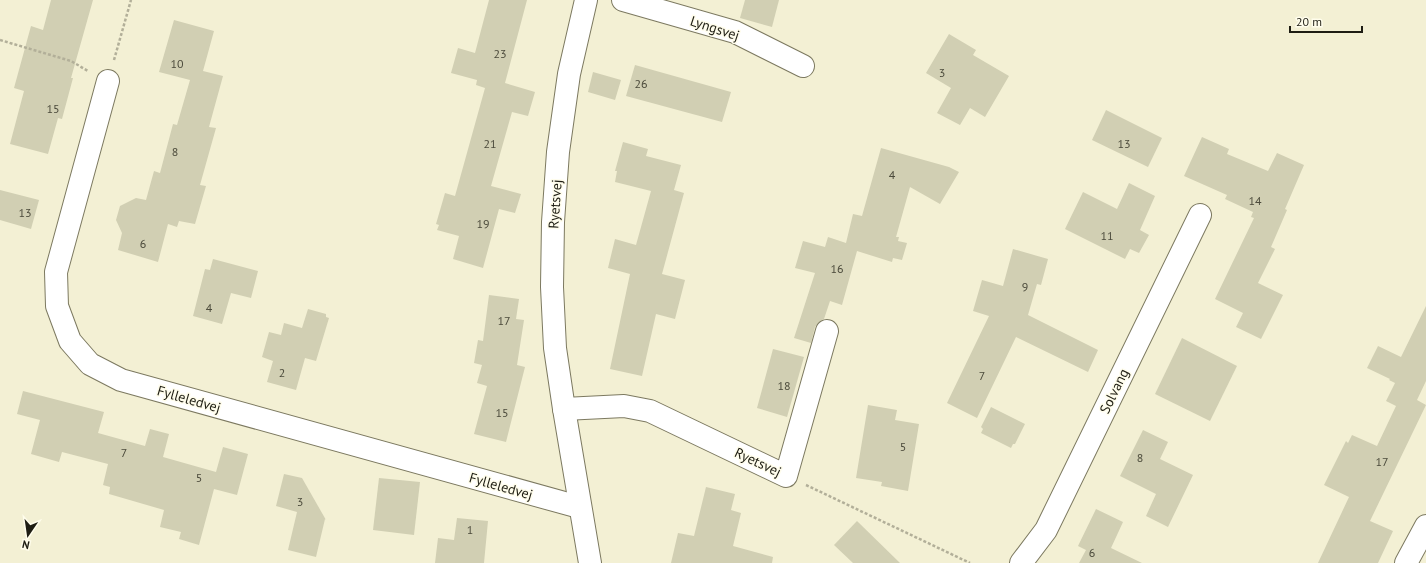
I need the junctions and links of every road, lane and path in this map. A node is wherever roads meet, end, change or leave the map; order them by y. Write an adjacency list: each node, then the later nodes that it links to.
1 (131, 0): 6 (path)
2 (586, 0): 9 (street, Ryetsvej)
3 (623, 0): 5 (street, Lyngsvej)
4 (0, 40): 6 (path)
5 (803, 66)
6 (108, 81): 11 (street, Fylleledvej)
7 (1200, 214): 15 (street, Solvang)
8 (826, 331): 10 (street, Ryetsvej)
9 (564, 409): 10 (street, Ryetsvej); 11 (street, Ryetsvej)
10 (786, 476): 14 (path)
11 (579, 507): 13 (street, Ryetsvej)
12 (1426, 526): 16 (street)
13 (590, 563)
14 (970, 563)
15 (1021, 563)
16 (1406, 563)

